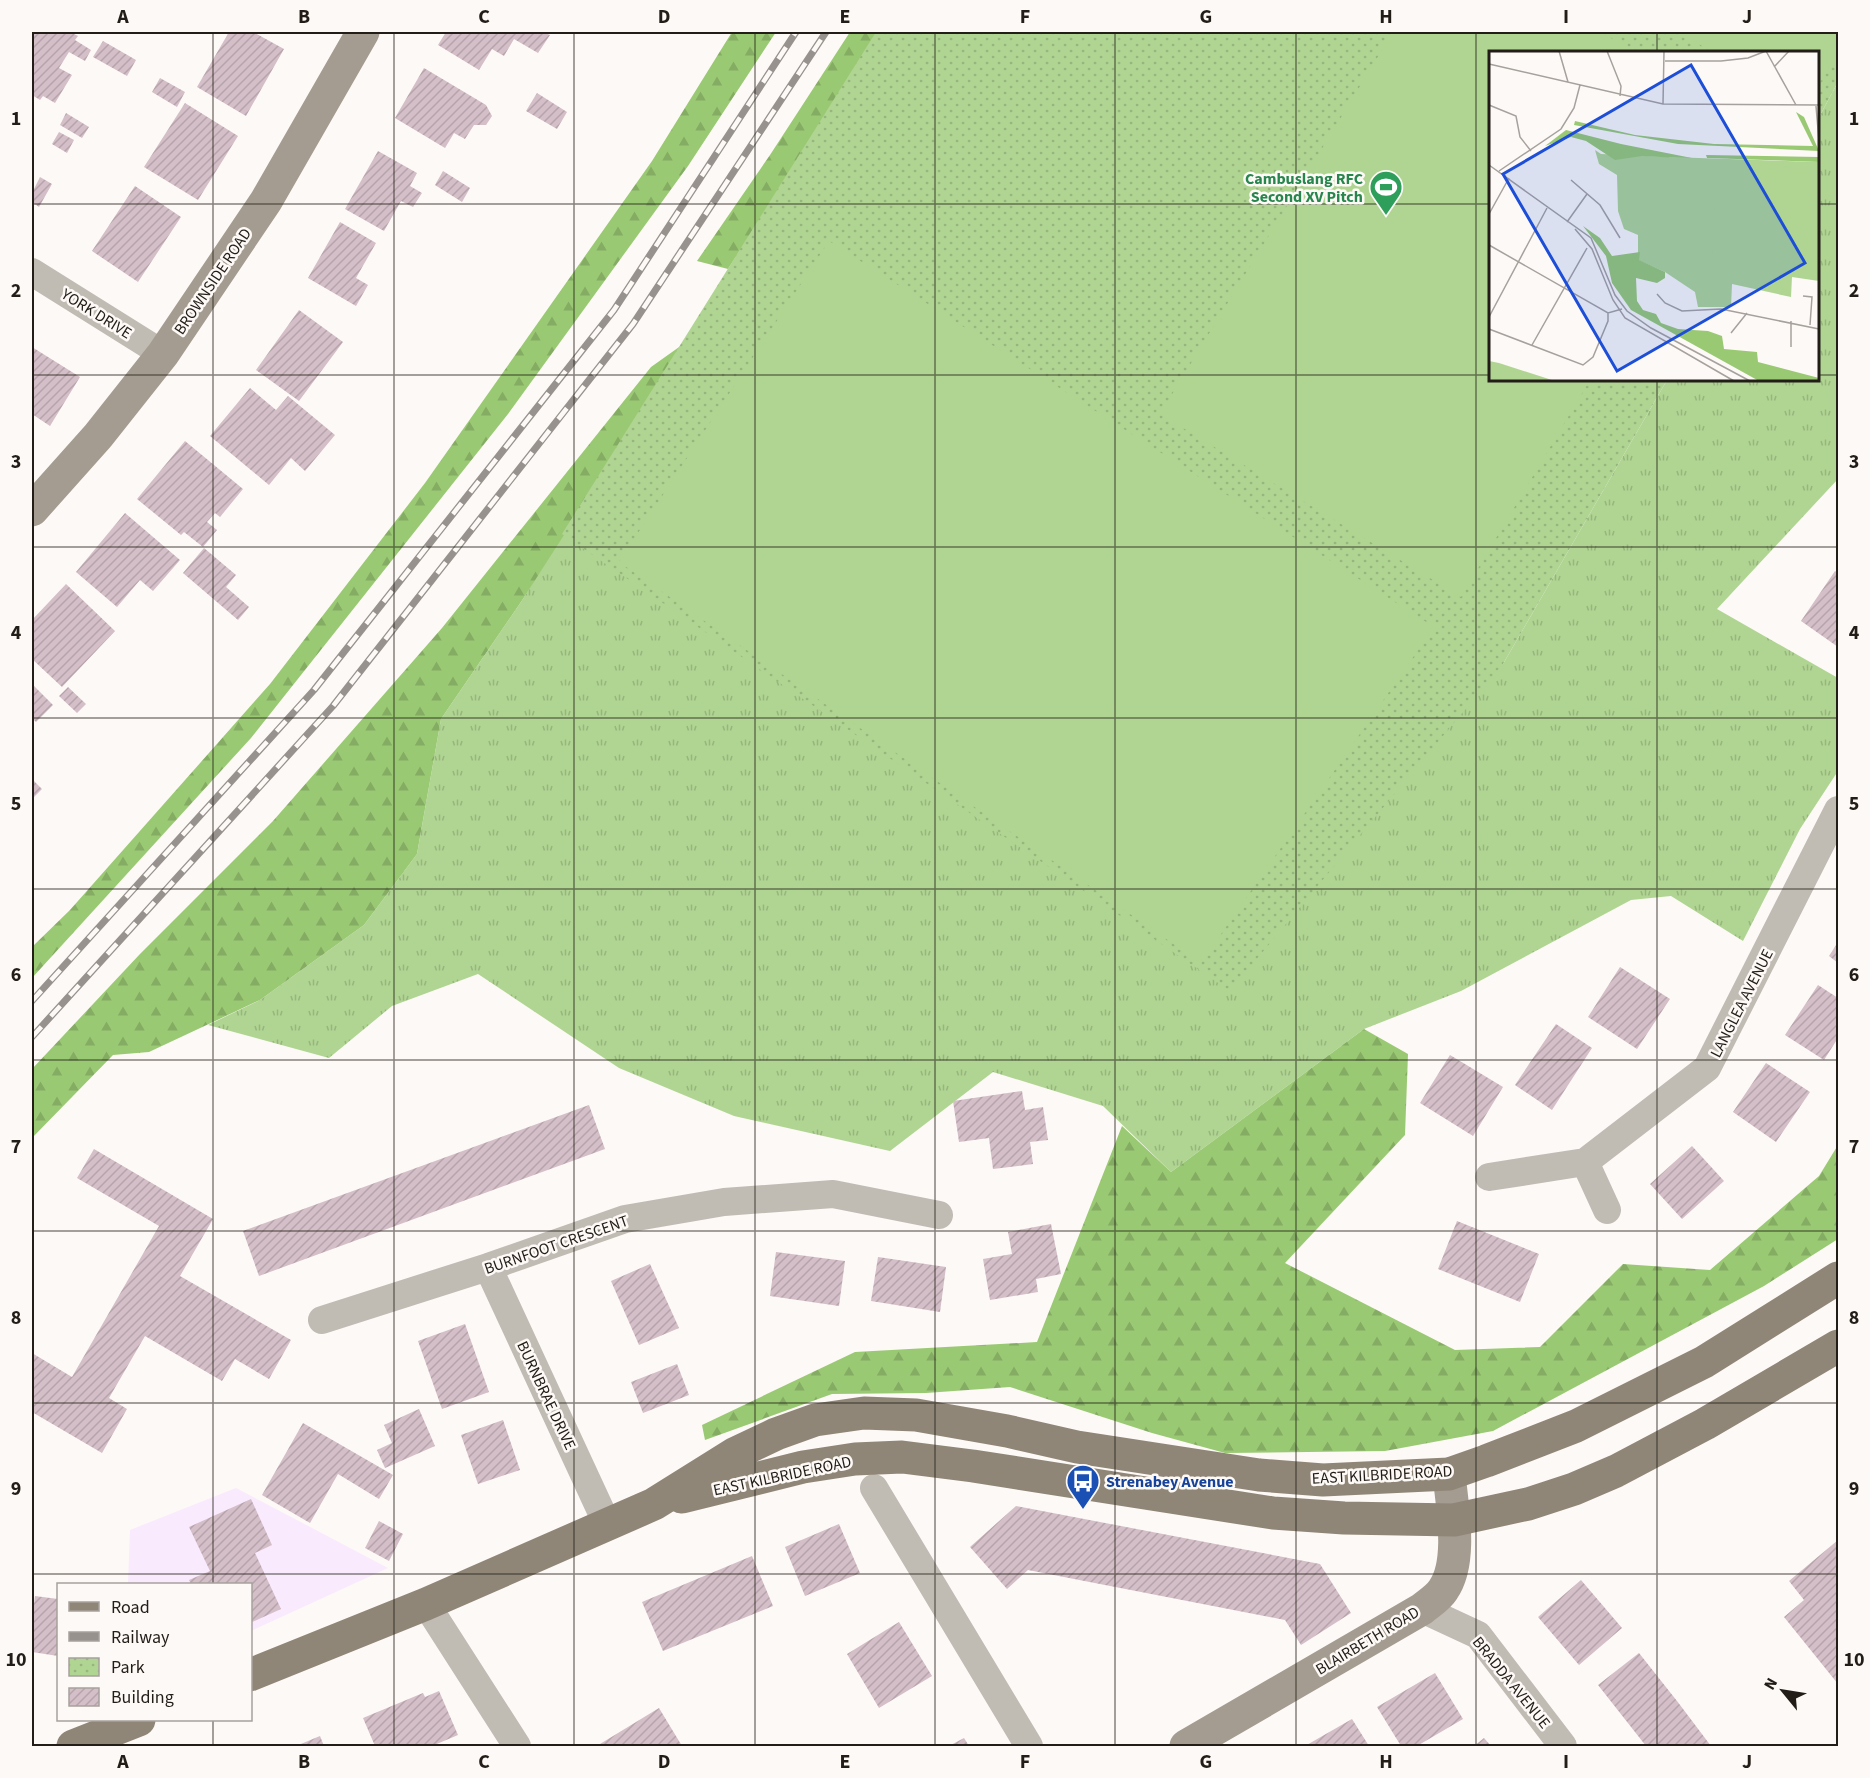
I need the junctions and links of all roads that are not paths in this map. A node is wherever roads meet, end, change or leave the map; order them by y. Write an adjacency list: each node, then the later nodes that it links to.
1 (363, 32): 3 (street, BROWNSIDE ROAD)
2 (32, 272): 3 (street, YORK DRIVE)
3 (163, 354): 4 (street, BROWNSIDE ROAD)
4 (32, 510)
5 (1839, 810): 6 (street, LANGLEA AVENUE)
6 (1585, 1162): 7 (street, LANGLEA AVENUE); 8 (street)
7 (1489, 1177)
8 (1606, 1210)
9 (939, 1215): 10 (street, BURNFOOT CRESCENT)
10 (488, 1267): 12 (street, BURNFOOT CRESCENT); 18 (street, BURNBRAE DRIVE)
11 (1839, 1278): 14 (main road, EAST KILBRIDE ROAD)
12 (322, 1320)
13 (1839, 1346): 17 (main road, EAST KILBRIDE ROAD)
14 (1449, 1474): 16 (main road, EAST KILBRIDE ROAD); 17 (street, BLAIRBETH ROAD)
15 (874, 1488): 25 (street)
16 (654, 1504): 17 (main road, EAST KILBRIDE ROAD); 18 (main road, EAST KILBRIDE ROAD)
17 (1454, 1520): 20 (street, BLAIRBETH ROAD)
18 (607, 1524): 19 (main road, EAST KILBRIDE ROAD)
19 (426, 1604): 21 (main road, EAST KILBRIDE ROAD); 24 (street)
20 (1422, 1609): 26 (street, BLAIRBETH ROAD); 27 (street, BRADDA AVENUE)
21 (252, 1674)
22 (135, 1721): 23 (main road)
23 (73, 1746)
24 (517, 1746)
25 (1029, 1746)
26 (1186, 1746)
27 (1563, 1746)

